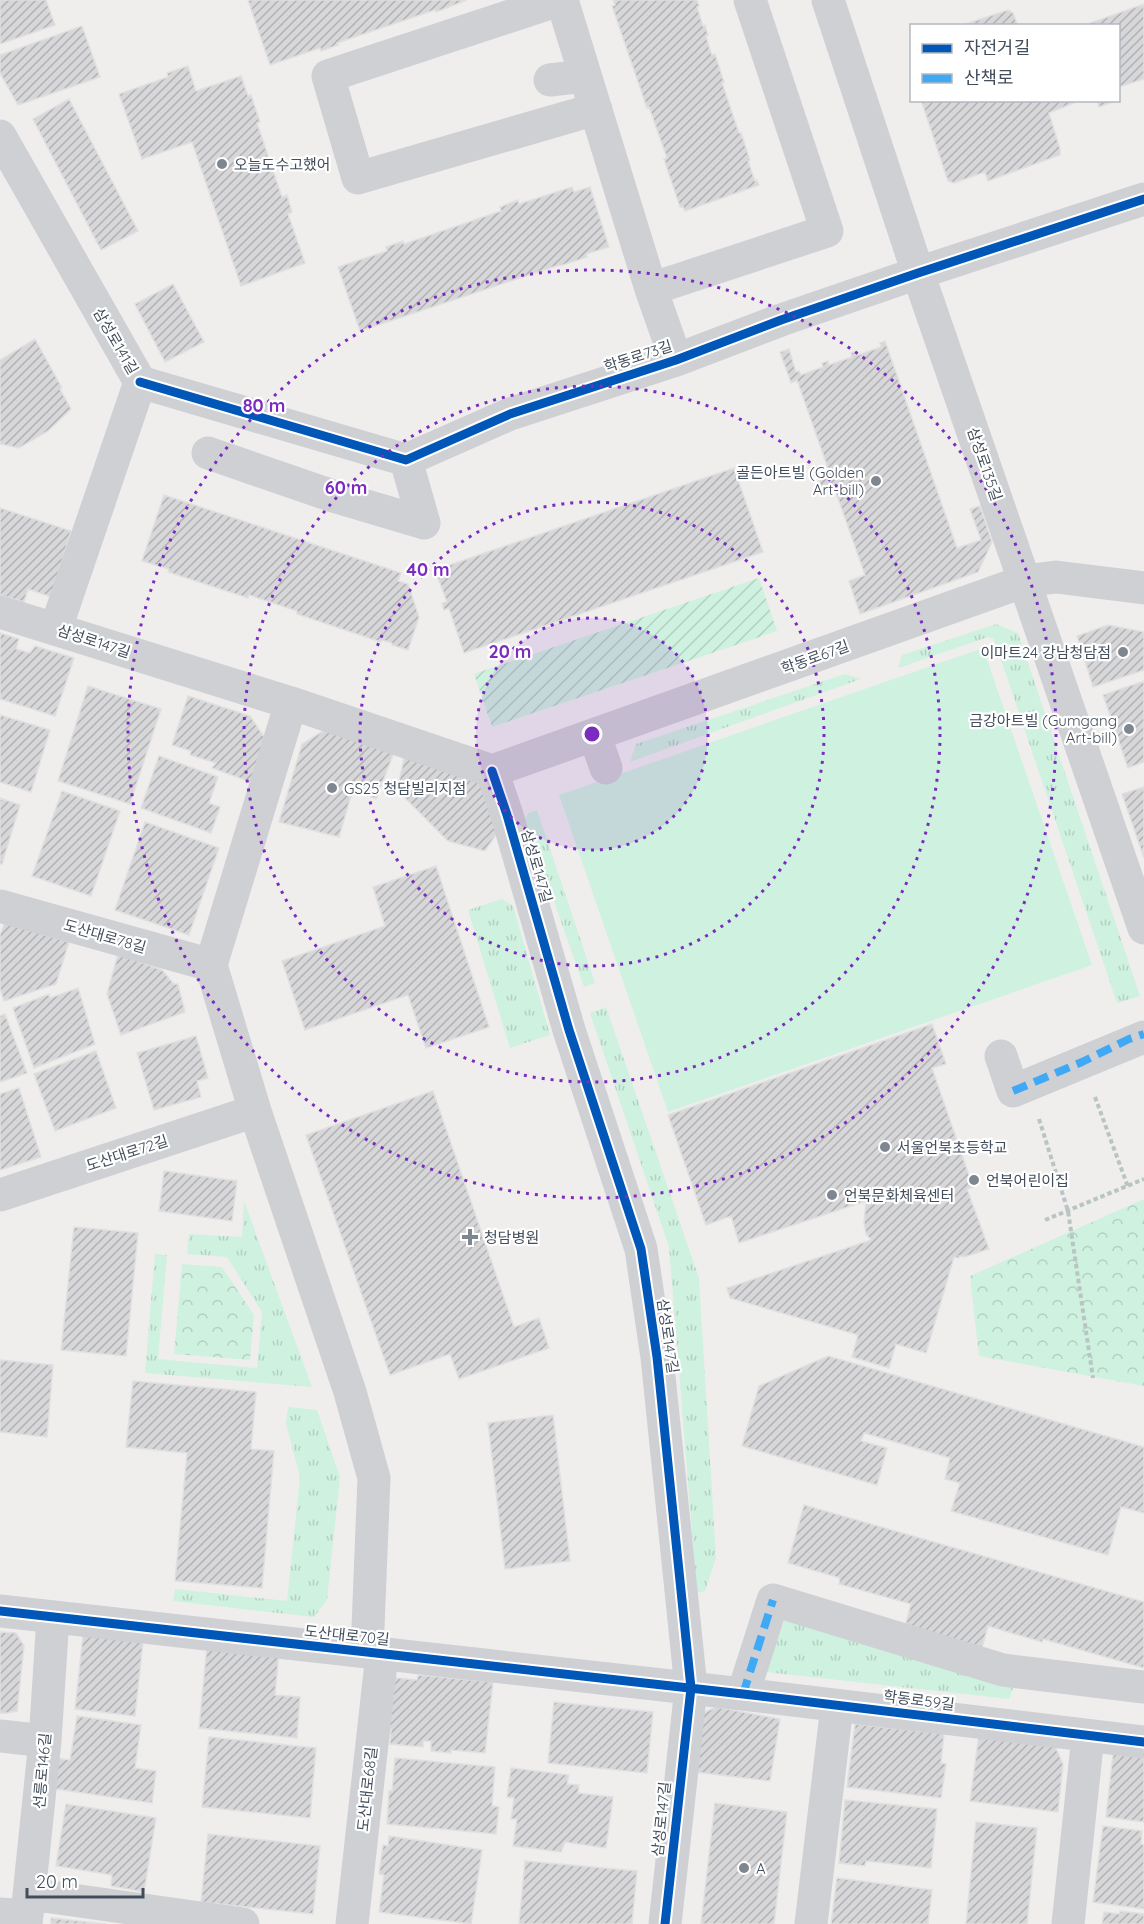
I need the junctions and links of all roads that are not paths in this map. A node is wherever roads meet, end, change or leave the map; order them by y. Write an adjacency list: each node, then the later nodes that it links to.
1 (560, 0): 4 (street); 6 (street)
2 (750, 0): 10 (street)
3 (828, 0): 9 (street, 삼성로135길)
4 (585, 76): 5 (street); 6 (street)
5 (550, 80)
6 (596, 109): 10 (street)
7 (0, 136): 12 (street, 삼성로141길)
8 (1144, 199): 9 (street, 학동로73길)
9 (918, 273): 11 (street, 학동로73길); 15 (street, 삼성로135길)
10 (651, 289): 11 (street)
11 (676, 360): 14 (street, 학동로73길)
12 (140, 382): 14 (street); 18 (street, 삼성로141길)
13 (208, 453): 14 (street)
14 (406, 460)
15 (1025, 581): 16 (street, 학동로67길); 20 (street, 학동로67길); 23 (street, 삼성로135길)
16 (1144, 588)
17 (0, 612): 18 (street, 삼성로147길)
18 (56, 628): 19 (street, 삼성로147길)
19 (291, 703): 22 (street, 삼성로147길); 26 (street)
20 (595, 736): 21 (street); 22 (street, 학동로67길)
21 (606, 768)
22 (492, 771): 36 (street, 삼성로147길)
23 (1138, 889): 25 (street, 삼성로135길)
24 (0, 906): 26 (street, 도산대로78길)
25 (1144, 928)
26 (211, 965): 30 (street, 도산대로68길)
27 (1144, 1035): 29 (street); 29 (street)
28 (1001, 1056): 29 (street)
29 (1020, 1088)
30 (255, 1111): 31 (street, 도산대로72길); 34 (street, 도산대로68길)
31 (0, 1196)
32 (0, 1611): 33 (street, 도산대로70길)
33 (53, 1617): 34 (street, 도산대로70길); 41 (street, 선릉로146길)
34 (374, 1653): 36 (street, 도산대로70길); 45 (street, 도산대로68길)
35 (1144, 1687): 37 (street)
36 (691, 1688): 37 (street, 학동로59길); 46 (street, 삼성로147길)
37 (743, 1694): 38 (street, 학동로59길)
38 (837, 1706): 40 (street, 학동로59길); 47 (street)
39 (0, 1736): 41 (street)
40 (1088, 1736): 42 (street, 학동로59길); 48 (street)
41 (45, 1741): 43 (street, 선릉로146길)
42 (1144, 1742)
43 (21, 1912): 44 (street)
44 (243, 1924)
45 (352, 1924)
46 (665, 1924)
47 (811, 1924)
48 (1068, 1924)

